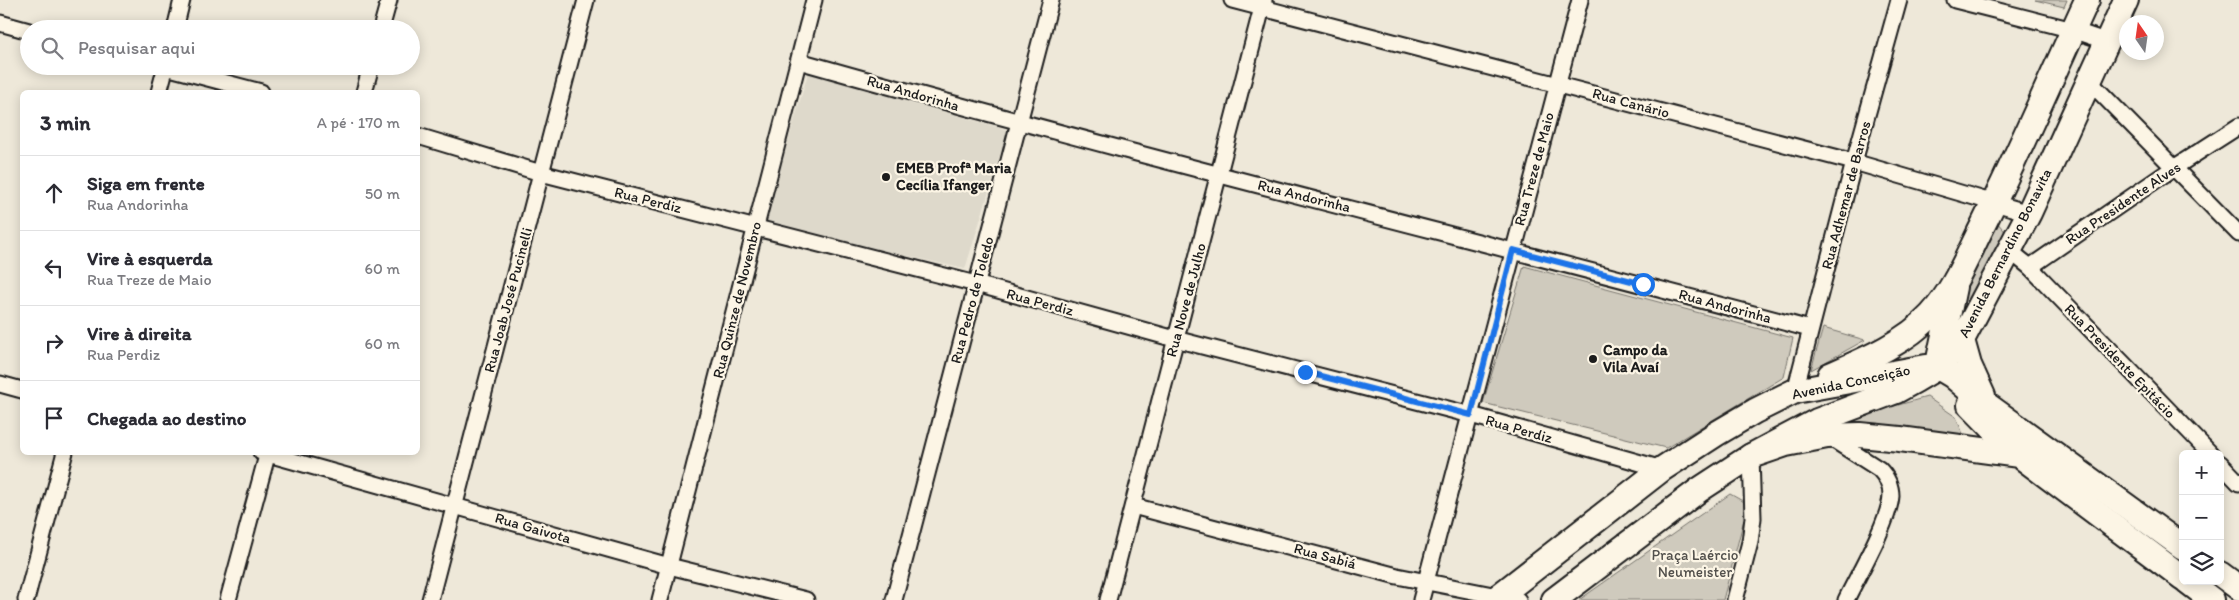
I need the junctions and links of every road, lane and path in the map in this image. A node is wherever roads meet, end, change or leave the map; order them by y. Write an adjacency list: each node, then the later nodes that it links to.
1 (182, 0): 13 (street)
2 (389, 0): 14 (street)
3 (586, 0): 33 (street, Rua Joab José Pucinelli)
4 (814, 0): 19 (street, Rua Quinze de Novembro)
5 (1051, 0): 28 (street, Rua Pedro de Toledo)
6 (1232, 0): 12 (street, Rua Canário)
7 (1580, 0): 24 (street, Rua Treze de Maio)
8 (1899, 0): 31 (street, Rua Adhemar de Barros)
9 (1955, 0): 17 (street)
10 (2087, 0): 17 (main road)
11 (2126, 0): 18 (main road, Avenida Bernardino Bonavita)
12 (1263, 4): 24 (street, Rua Canário); 34 (street, Rua Nove de Julho)
13 (177, 20)
14 (383, 20)
15 (0, 24): 16 (street)
16 (20, 29)
17 (2073, 30): 18 (street); 35 (main road)
18 (2108, 42): 23 (main road, Avenida Bernardino Bonavita)
19 (799, 61): 28 (street, Rua Andorinha); 37 (street, Rua Quinze de Novembro)
20 (162, 75): 25 (street)
21 (195, 75): 26 (street)
22 (369, 75): 27 (street)
23 (2090, 82): 32 (street); 36 (main road, Avenida Bernardino Bonavita)
24 (1557, 84): 31 (street, Rua Canário); 39 (street, Rua Treze de Maio)
25 (159, 90)
26 (253, 90)
27 (365, 90)
28 (1019, 123): 34 (street, Rua Andorinha); 43 (street, Rua Pedro de Toledo)
29 (2239, 126): 32 (street, Rua Presidente Alves)
30 (420, 137): 33 (street, Rua Perdiz)
31 (1854, 162): 35 (street, Rua Canário); 44 (street, Rua Adhemar de Barros)
32 (2172, 168): 38 (street); 41 (street, Rua Presidente Alves)
33 (542, 173): 37 (street, Rua Perdiz); 63 (street, Rua Joab José Pucinelli)
34 (1219, 174): 39 (street, Rua Andorinha); 45 (street, Rua Nove de Julho)
35 (1995, 202): 36 (street, Rua Canário); 42 (main road)
36 (2029, 213): 40 (main road, Avenida Bernardino Bonavita)
37 (755, 228): 43 (street, Rua Perdiz); 66 (street, Rua Quinze de Novembro)
38 (2239, 234)
39 (1513, 250): 44 (street, Rua Andorinha); 52 (street, Rua Treze de Maio)
40 (2010, 251): 41 (street); 46 (main road, Avenida Bernardino Bonavita)
41 (2030, 267): 54 (street, Rua Presidente Epitácio)
42 (1955, 280): 47 (main road); 50 (main road)
43 (976, 284): 45 (street, Rua Perdiz); 76 (street, Rua Pedro de Toledo)
44 (1810, 329): 50 (street, Rua Adhemar de Barros)
45 (1176, 339): 52 (street, Rua Perdiz); 64 (street, Rua Nove de Julho)
46 (1962, 340): 47 (main road, Avenida Bernardino Bonavita); 51 (main road)
47 (1938, 367): 50 (main road, Avenida Conceição); 51 (main road); 58 (main road); 59 (main road, Avenida Bernardino Bonavita)
48 (0, 384): 49 (street)
49 (20, 389)
50 (1794, 391): 61 (main road, Avenida Conceição)
51 (1987, 405): 65 (main road)
52 (1471, 415): 61 (street, Rua Perdiz); 68 (street, Rua Treze de Maio)
53 (1827, 436): 58 (main road); 59 (main road); 81 (street)
54 (2207, 450)
55 (64, 455): 71 (street)
56 (265, 455): 72 (street)
57 (273, 455): 63 (street, Rua Gaivota)
58 (2019, 455): 67 (main road)
59 (1750, 456): 79 (main road); 80 (street)
60 (2224, 467): 62 (street)
61 (1662, 469): 70 (main road, Avenida Conceição)
62 (2239, 483)
63 (453, 505): 66 (street, Rua Gaivota); 73 (street, Rua Joab José Pucinelli)
64 (1133, 506): 68 (street, Rua Sabiá); 77 (street, Rua Nove de Julho)
65 (2179, 544)
66 (669, 566): 74 (street, Rua Quinze de Novembro); 75 (street, Rua Gaivota)
67 (2179, 575)
68 (1426, 582): 70 (street, Rua Sabiá); 78 (street, Rua Treze de Maio)
69 (2192, 585): 82 (main road)
70 (1504, 598)
71 (26, 600)
72 (228, 600)
73 (430, 600)
74 (660, 600)
75 (806, 600)
76 (894, 600)
77 (1108, 600)
78 (1421, 600)
79 (1554, 600)
80 (1735, 600)
81 (1846, 600)
82 (2212, 600)

